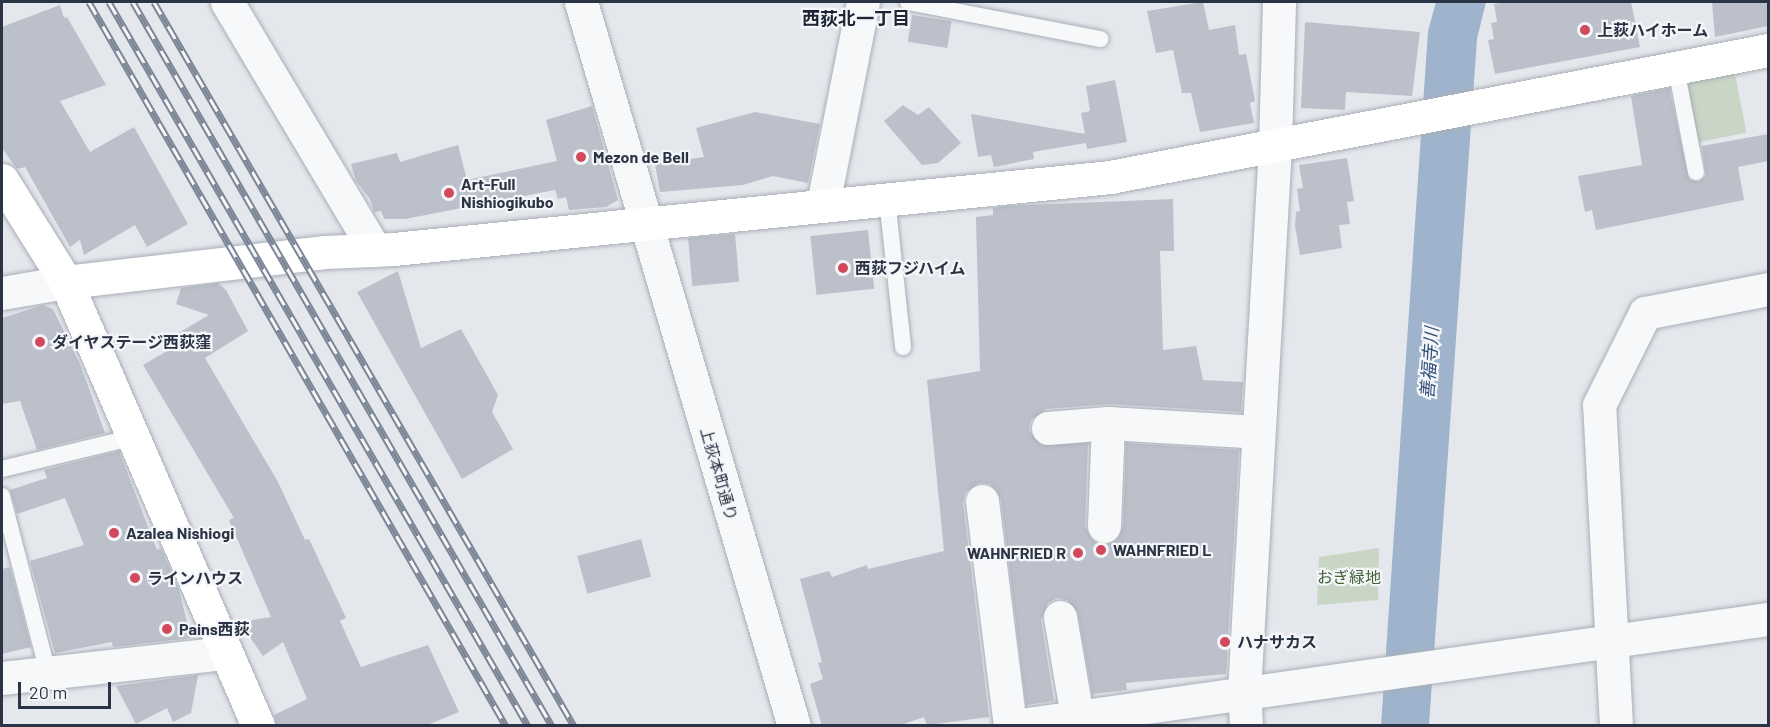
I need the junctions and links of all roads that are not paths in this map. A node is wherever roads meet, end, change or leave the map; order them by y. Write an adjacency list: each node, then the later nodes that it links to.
1 (227, 2): 15 (street)
2 (581, 2): 14 (street, 上荻本町通り)
3 (863, 2): 13 (street)
4 (908, 2): 6 (lane)
5 (1279, 2): 9 (street)
6 (1100, 39)
7 (1768, 50): 8 (street)
8 (1676, 68): 9 (street); 10 (lane)
9 (1275, 146): 12 (street); 22 (street)
10 (1696, 172)
11 (2, 180): 16 (street)
12 (887, 199): 13 (street); 19 (lane)
13 (823, 204): 14 (street)
14 (645, 222): 15 (street); 37 (street, 上荻本町通り)
15 (375, 250): 16 (street)
16 (66, 282): 18 (street); 23 (street)
17 (1768, 289): 30 (street)
18 (2, 293)
19 (903, 347)
20 (1108, 423): 21 (street); 22 (street); 27 (street)
21 (1048, 428)
22 (1258, 432): 34 (street)
23 (134, 437): 24 (lane); 31 (street)
24 (2, 469)
25 (2, 496): 32 (lane)
26 (982, 501): 38 (street)
27 (1104, 526)
28 (1060, 617): 35 (street)
29 (1768, 619): 30 (street)
30 (1612, 642): 34 (street); 40 (street)
31 (225, 653): 32 (street); 36 (street)
32 (48, 672): 33 (street)
33 (2, 678)
34 (1244, 692): 35 (street); 39 (street)
35 (1077, 716): 38 (street)
36 (258, 726)
37 (794, 726)
38 (1011, 726)
39 (1246, 726)
40 (1616, 726)

